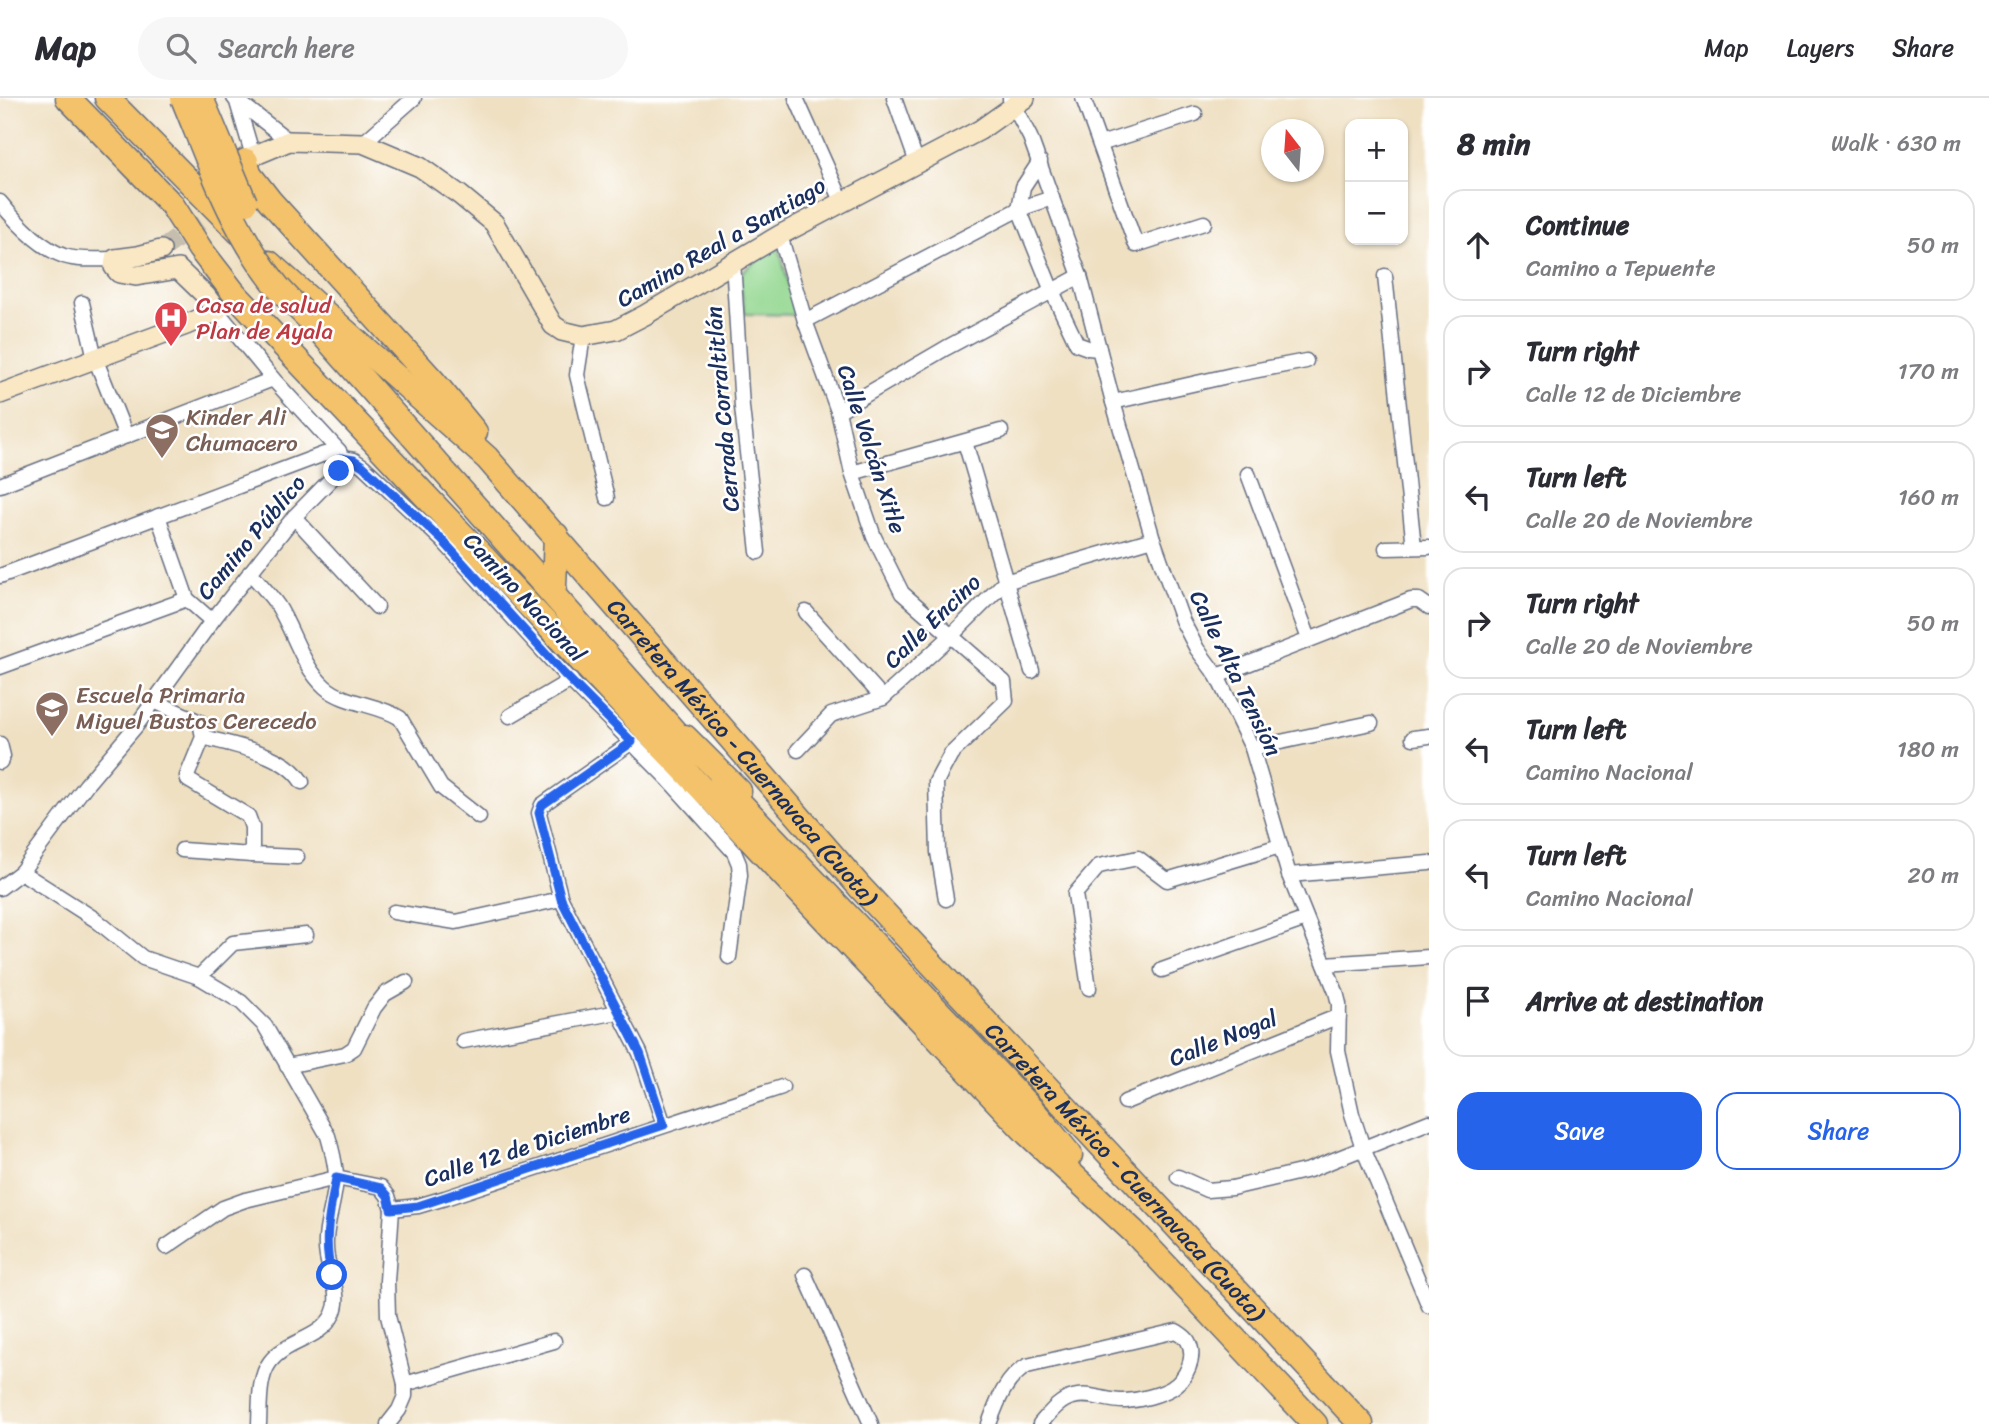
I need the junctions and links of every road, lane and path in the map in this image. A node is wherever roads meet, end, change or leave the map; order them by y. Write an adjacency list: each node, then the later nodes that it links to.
1 (68, 98): 120 (highway, Carretera México - Cuernavaca (Cuota))
2 (107, 98): 46 (highway, Carretera México - Cuernavaca (Cuota))
3 (183, 98): 23 (highway, bridge)
4 (201, 98): 23 (highway, bridge)
5 (414, 98): 13 (street)
6 (796, 98): 19 (street)
7 (894, 98): 17 (street)
8 (1083, 98): 14 (street)
9 (236, 100): 12 (street); 15 (street)
10 (1016, 101): 16 (street, Calle Alta Tensión); 17 (street, Camino Real a Santiago)
11 (1195, 114): 14 (street)
12 (289, 141): 13 (street); 15 (street)
13 (363, 143): 34 (street)
14 (1100, 144): 22 (street)
15 (247, 161): 46 (highway)
16 (1040, 161): 18 (street, Calle Alta Tensión); 21 (street)
17 (917, 163): 19 (street, Camino Real a Santiago)
18 (1052, 198): 21 (street); 28 (street, Calle Alta Tensión)
19 (842, 201): 24 (street, Camino Real a Santiago)
20 (0, 202): 26 (street)
21 (1019, 209): 30 (street); 33 (street)
22 (1204, 223)
23 (251, 232): 61 (highway); 120 (highway, bridge)
24 (780, 235): 27 (street, Camino Real a Santiago); 33 (street, Calle Volcán Xitle)
25 (161, 250): 26 (street)
26 (115, 259): 32 (street)
27 (733, 261): 34 (street, Camino Real a Santiago); 57 (street, Cerrada Corraltitlán)
28 (1080, 276): 30 (street); 35 (street, Calle Alta Tensión)
29 (1385, 276): 55 (street)
30 (1052, 291): 35 (street); 41 (street)
31 (82, 303): 36 (street)
32 (217, 311): 36 (street); 38 (street)
33 (805, 321): 41 (street, Calle Volcán Xitle)
34 (583, 335): 50 (street)
35 (1099, 349): 40 (street, Calle Alta Tensión)
36 (95, 358): 39 (street); 43 (street)
37 (1306, 361): 40 (street)
38 (272, 379): 43 (street); 45 (street)
39 (0, 394)
40 (1113, 402): 54 (street, Calle Alta Tensión)
41 (838, 411): 47 (street, Calle Volcán Xitle)
42 (1001, 431): 44 (street)
43 (126, 436): 49 (street)
44 (965, 442): 47 (street); 60 (street)
45 (340, 454): 51 (street); 52 (street, Camino Público); 72 (street, Camino Nacional)
46 (487, 458): 53 (highway, Carretera México - Cuernavaca (Cuota))
47 (852, 473): 67 (street, Calle Volcán Xitle)
48 (1248, 474): 68 (street)
49 (0, 485)
50 (607, 498)
51 (158, 516): 59 (street); 62 (street)
52 (294, 517): 58 (street, Camino Público); 63 (street)
53 (556, 535): 61 (highway); 94 (highway, Carretera México - Cuernavaca (Cuota))
54 (1153, 539): 60 (street, Calle Encino); 71 (street, Calle Alta Tensión)
55 (1422, 547): 56 (street)
56 (1386, 548)
57 (758, 552)
58 (250, 572): 66 (street, Camino Público); 86 (street)
59 (0, 576)
60 (1005, 582): 67 (street, Calle Encino); 70 (street)
61 (554, 587): 94 (highway)
62 (187, 599): 66 (street); 69 (street)
63 (377, 607)
64 (1429, 607): 68 (street)
65 (806, 612): 73 (street)
66 (212, 621): 74 (street, Camino Público)
67 (951, 636): 73 (street, Calle Encino); 97 (street, Calle Volcán Xitle)
68 (1309, 639): 71 (street)
69 (0, 667)
70 (1032, 671)
71 (1217, 676): 82 (street, Calle Alta Tensión)
72 (571, 680): 75 (street); 80 (street, Camino Nacional)
73 (883, 698): 83 (street, Calle Encino)
74 (154, 701): 78 (street); 92 (street, Camino Público)
75 (510, 716)
76 (1371, 723): 82 (street)
77 (1429, 736): 79 (street)
78 (203, 737): 85 (street); 89 (street)
79 (1413, 738)
80 (632, 742): 96 (street); 101 (street, Camino Nacional)
81 (0, 744): 84 (street)
82 (1252, 748): 87 (street, Calle Alta Tensión)
83 (798, 750)
84 (0, 762)
85 (302, 782)
86 (480, 817)
87 (1280, 846): 93 (street, Calle Alta Tensión); 107 (street)
88 (182, 850): 89 (street)
89 (252, 855): 90 (street)
90 (297, 857)
91 (1429, 863): 93 (street)
92 (21, 872): 95 (street, Camino Público); 105 (street)
93 (1289, 875): 99 (street, Calle Alta Tensión)
94 (859, 886): 133 (highway, Carretera México - Cuernavaca (Cuota))
95 (0, 888)
96 (561, 899): 98 (street); 108 (street)
97 (946, 899)
98 (394, 912)
99 (1306, 919): 103 (street, Calle Alta Tensión); 104 (street)
100 (306, 935): 105 (street)
101 (729, 957)
102 (1429, 957): 103 (street)
103 (1325, 964): 109 (street, Calle Alta Tensión)
104 (1163, 970)
105 (199, 977): 111 (street)
106 (406, 982): 111 (street)
107 (1089, 988)
108 (618, 1012): 110 (street); 115 (street)
109 (1339, 1016): 113 (street, Calle Nogal); 116 (street, Calle Alta Tensión)
110 (463, 1041)
111 (287, 1066): 118 (street)
112 (782, 1087): 115 (street, Calle 12 de Diciembre)
113 (1125, 1102)
114 (1429, 1122): 116 (street)
115 (664, 1125): 119 (street, Calle 12 de Diciembre)
116 (1363, 1148): 117 (street); 123 (street, Calle Alta Tensión)
117 (1178, 1177)
118 (336, 1178): 119 (street); 121 (street); 127 (street)
119 (391, 1209): 126 (street)
120 (1133, 1231): 132 (highway, Carretera México - Cuernavaca (Cuota))
121 (166, 1247)
122 (805, 1275): 129 (street)
123 (1426, 1290): 124 (street, Calle Alta Tensión)
124 (1429, 1307)
125 (554, 1341): 126 (street)
126 (405, 1384): 128 (street)
127 (259, 1424)
128 (388, 1424)
129 (871, 1424)
130 (989, 1424): 131 (street)
131 (1040, 1424)
132 (1315, 1424)
133 (1361, 1424)

